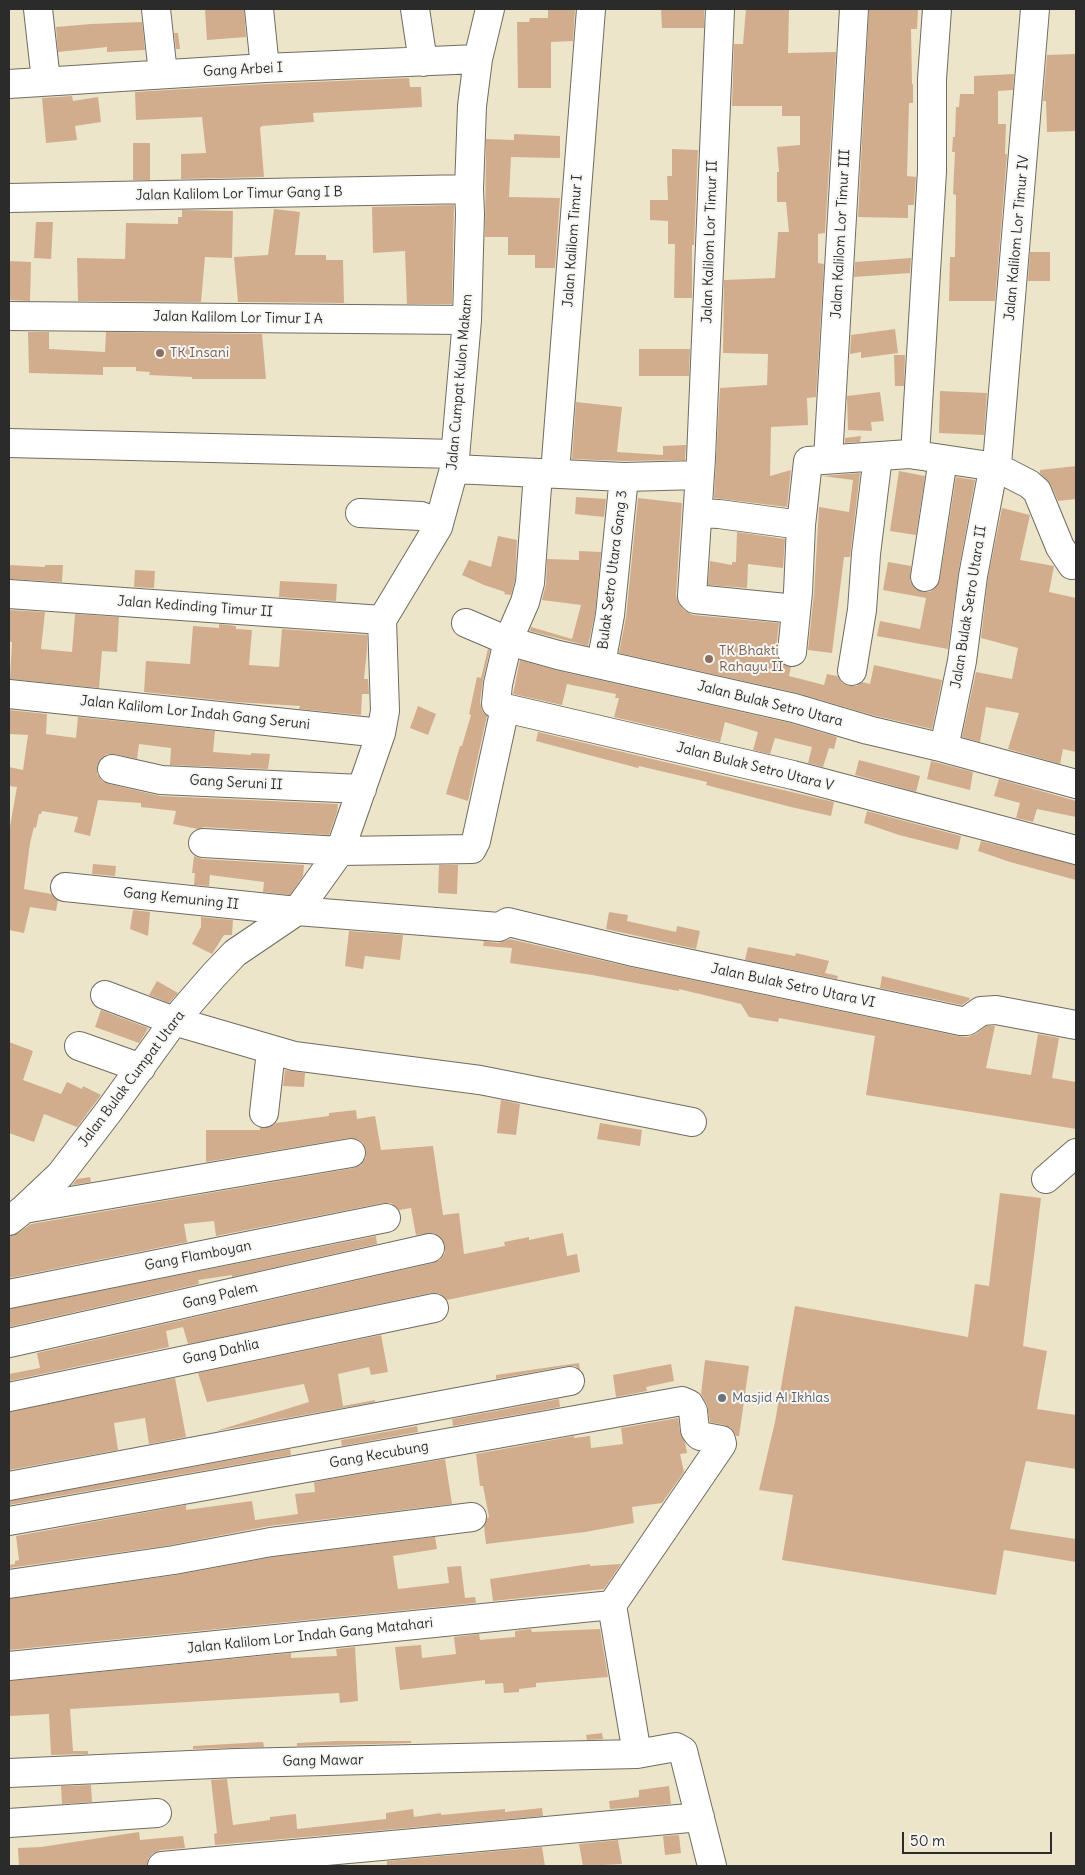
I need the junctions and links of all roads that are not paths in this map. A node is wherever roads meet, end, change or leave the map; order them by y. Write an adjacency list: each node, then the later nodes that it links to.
1 (38, 9): 15 (street)
2 (156, 9): 14 (street)
3 (259, 9): 13 (street)
4 (415, 9): 12 (street)
5 (490, 9): 11 (street, Jalan Cumpat Kulon Makam)
6 (591, 9): 28 (street, Jalan Kalilom Timur I)
7 (720, 9): 29 (street, Jalan Kalilom Lor Timur II)
8 (854, 9): 24 (street, Jalan Kalilom Lor Timur III)
9 (937, 9): 22 (street)
10 (1035, 9): 27 (street, Jalan Kalilom Lor Timur IV)
11 (478, 60): 12 (street, Gang Arbei I); 17 (street, Jalan Cumpat Kulon Makam)
12 (422, 62): 13 (street, Gang Arbei I)
13 (265, 68): 14 (street, Gang Arbei I)
14 (163, 74): 15 (street, Gang Arbei I)
15 (46, 81): 16 (street, Gang Arbei I)
16 (9, 84)
17 (469, 189): 18 (street, Jalan Kalilom Lor Timur Gang I B); 20 (street, Jalan Cumpat Kulon Makam)
18 (9, 198)
19 (9, 316): 20 (street, Jalan Kalilom Lor Timur I A)
20 (467, 320): 26 (street, Jalan Cumpat Kulon Makam)
21 (9, 443): 26 (street)
22 (915, 455): 23 (street); 25 (street)
23 (878, 456): 24 (street); 44 (street)
24 (828, 459): 34 (street)
25 (943, 459): 27 (street); 36 (street)
26 (454, 462): 28 (street); 33 (street, Jalan Cumpat Kulon Makam)
27 (996, 467): 35 (street); 48 (street, Jalan Bulak Setro Utara II)
28 (546, 473): 30 (street); 41 (street, Jalan Kalilom Timur I)
29 (700, 475): 30 (street); 32 (street, Jalan Kalilom Lor Timur II)
30 (624, 477): 43 (street, Bulak Setro Utara Gang 3)
31 (360, 513): 33 (street)
32 (698, 513): 34 (street); 38 (street, Jalan Kalilom Lor Timur II)
33 (439, 523): 39 (street, Jalan Cumpat Kulon Makam)
34 (802, 526): 38 (street)
35 (1072, 565)
36 (925, 577)
37 (9, 594): 39 (street, Jalan Kedinding Timur II)
38 (796, 609): 42 (street)
39 (382, 620): 47 (street)
40 (466, 623): 41 (street, Jalan Bulak Setro Utara)
41 (508, 641): 43 (street, Jalan Bulak Setro Utara); 46 (street)
42 (792, 652)
43 (601, 664): 48 (street, Jalan Bulak Setro Utara)
44 (852, 670)
45 (9, 694): 47 (street, Jalan Kalilom Lor Indah Gang Seruni)
46 (505, 708): 53 (street, Jalan Bulak Setro Utara V); 54 (street)
47 (381, 733): 51 (street)
48 (944, 748): 50 (street, Jalan Bulak Setro Utara)
49 (112, 769): 51 (street, Gang Seruni II)
50 (1076, 784)
51 (362, 789): 54 (street)
52 (203, 842): 54 (street)
53 (1076, 850)
54 (340, 851): 56 (street)
55 (65, 887): 56 (street, Gang Kemuning II)
56 (297, 911): 57 (street, Gang Kemuning II); 59 (street, Jalan Bulak Cumpat Utara)
57 (504, 924): 60 (street, Jalan Bulak Setro Utara VI)
58 (105, 995): 59 (street)
59 (174, 1021): 62 (street); 63 (street, Jalan Bulak Cumpat Utara)
60 (1076, 1025)
61 (79, 1046): 63 (street)
62 (272, 1051): 64 (street); 65 (street)
63 (141, 1068): 69 (street, Jalan Bulak Cumpat Utara)
64 (264, 1113)
65 (692, 1122)
66 (351, 1153): 69 (street)
67 (1076, 1153): 68 (street)
68 (1046, 1179)
69 (16, 1215)
70 (386, 1218): 72 (street, Gang Flamboyan)
71 (430, 1248): 74 (street, Gang Palem)
72 (9, 1294)
73 (434, 1308): 76 (street, Gang Dahlia)
74 (9, 1343)
75 (570, 1381): 77 (street)
76 (9, 1397)
77 (9, 1486)
78 (472, 1517): 80 (street)
79 (9, 1520): 81 (street, Gang Kecubung)
80 (9, 1584)
81 (612, 1605): 82 (street, Jalan Kalilom Lor Indah Gang Matahari); 83 (street)
82 (9, 1666)
83 (637, 1754): 84 (street, Gang Mawar); 86 (street, Gang Mawar)
84 (9, 1773)
85 (157, 1813): 87 (street)
86 (700, 1817): 88 (street); 89 (street, Gang Mawar)
87 (9, 1823)
88 (162, 1866)
89 (712, 1866)

